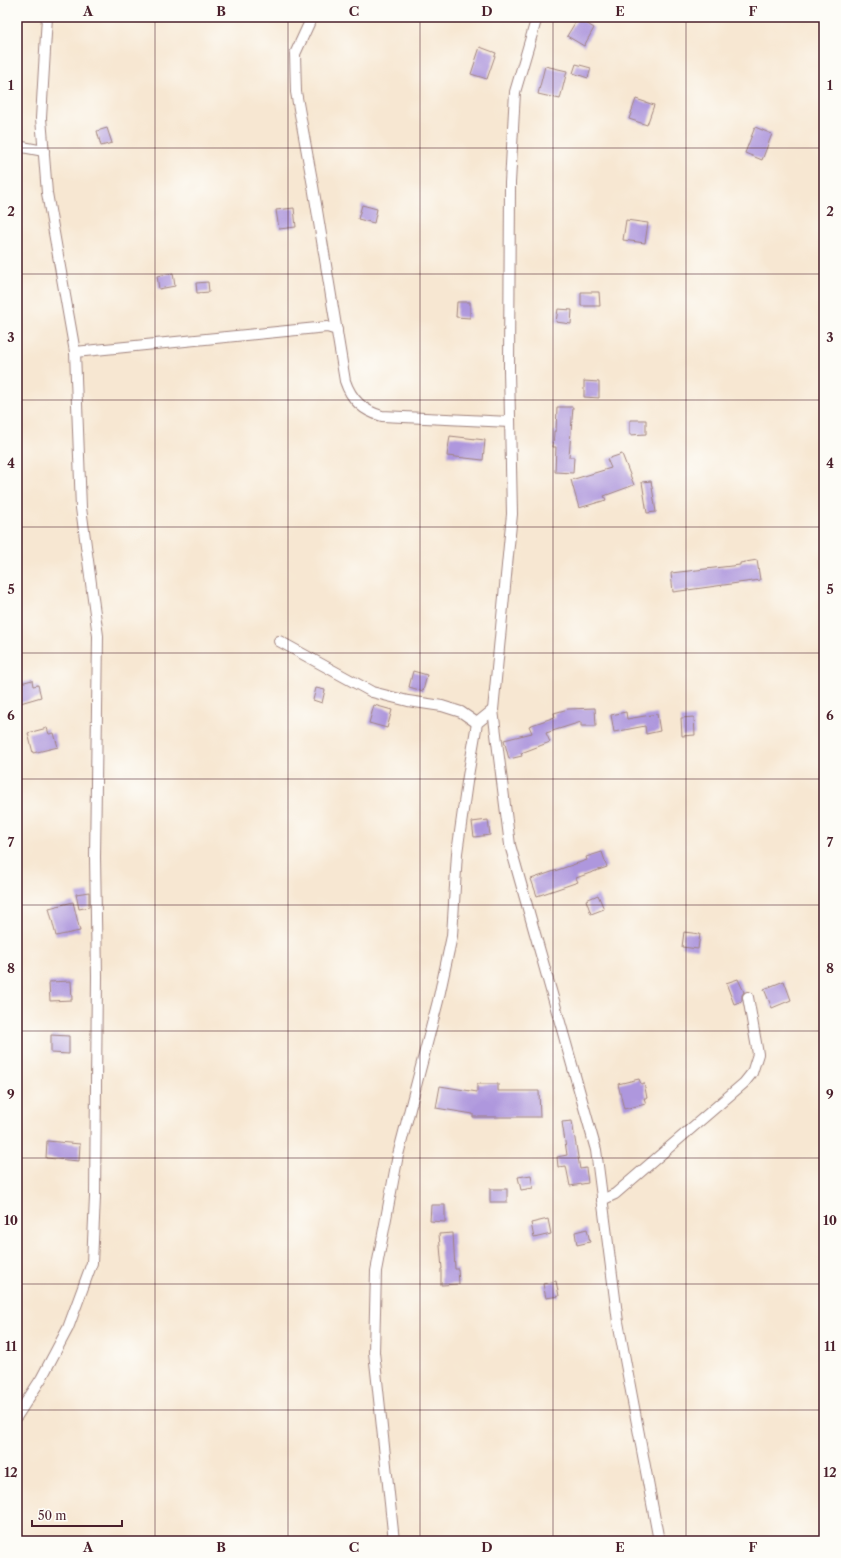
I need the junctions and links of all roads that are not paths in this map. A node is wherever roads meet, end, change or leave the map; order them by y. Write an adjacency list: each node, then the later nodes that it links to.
1 (47, 17): 5 (street)
2 (312, 17): 6 (street)
3 (537, 17): 8 (street)
4 (17, 146): 5 (street)
5 (44, 151): 7 (street)
6 (337, 330): 7 (street); 8 (street)
7 (75, 352): 14 (street)
8 (510, 422): 10 (street)
9 (280, 641): 11 (street)
10 (492, 710): 11 (street); 13 (street)
11 (478, 723): 15 (street)
12 (748, 997): 13 (street)
13 (602, 1200): 16 (street)
14 (17, 1416)
15 (394, 1541)
16 (659, 1541)

